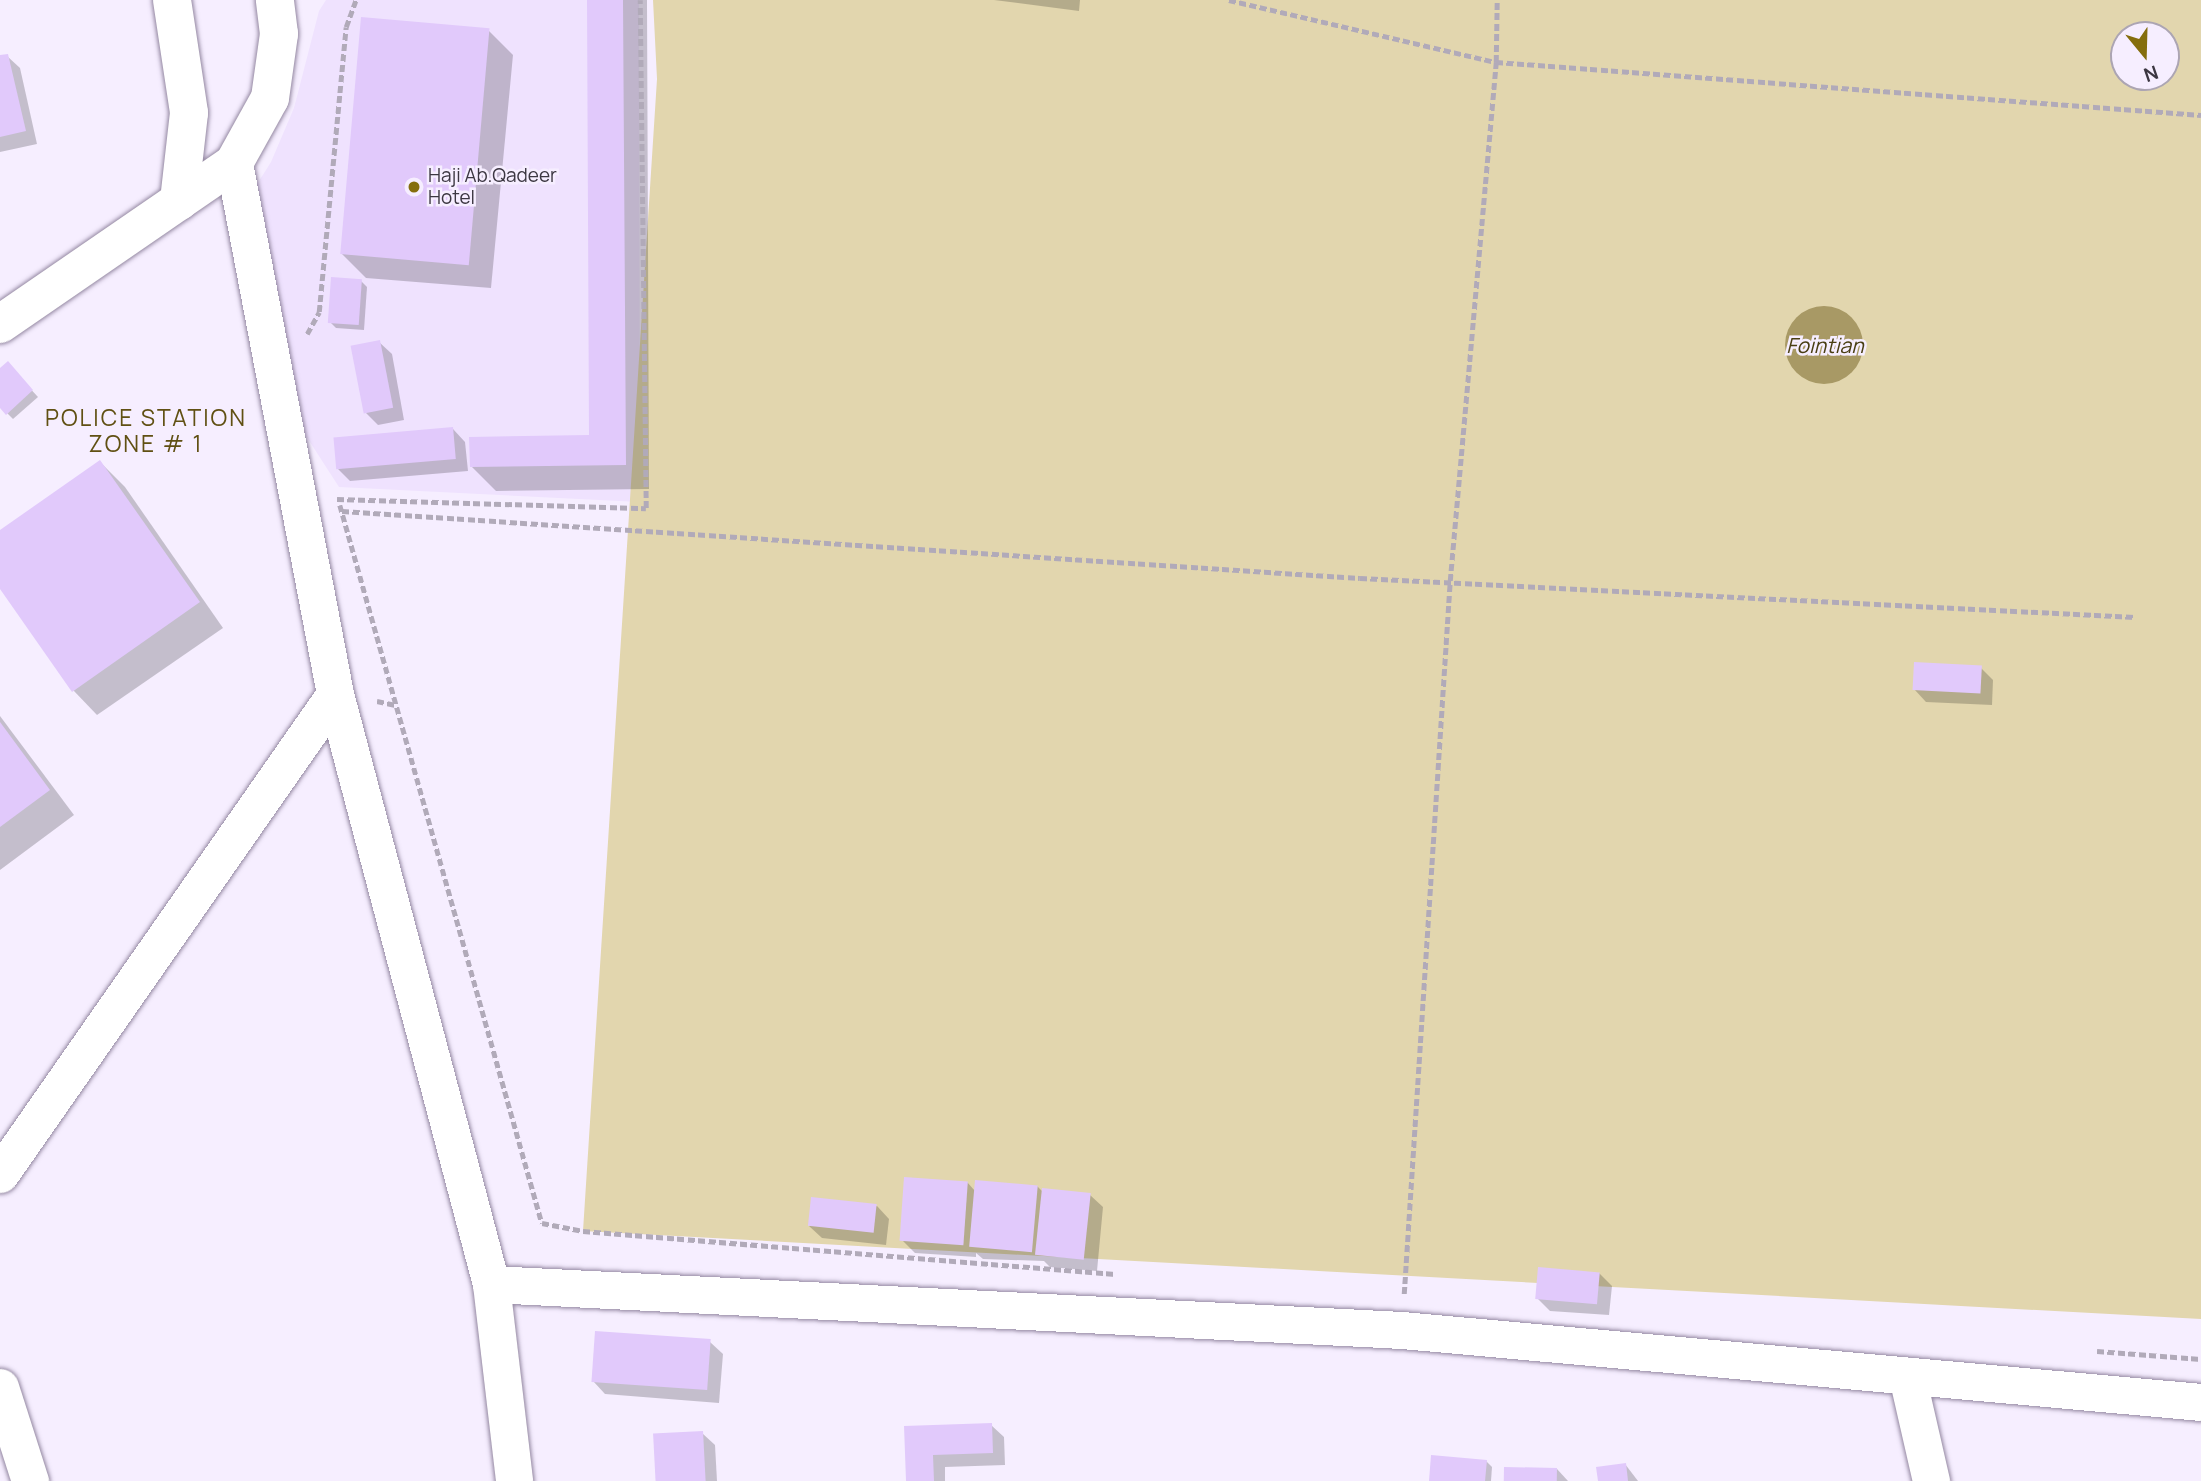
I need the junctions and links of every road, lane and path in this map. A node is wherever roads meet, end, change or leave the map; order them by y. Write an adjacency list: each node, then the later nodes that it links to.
1 (172, 0): 10 (main road)
2 (275, 0): 9 (main road)
3 (356, 0): 12 (path)
4 (640, 0): 14 (path)
5 (1229, 0): 7 (path)
6 (1497, 0): 7 (path)
7 (1496, 62): 8 (path); 16 (path)
8 (2201, 115)
9 (234, 163): 10 (main road); 13 (street)
10 (178, 201): 11 (main road)
11 (0, 324)
12 (298, 344)
13 (316, 495): 14 (path); 15 (path); 18 (street)
14 (337, 499): 15 (path)
15 (344, 511): 16 (path); 20 (path)
16 (1450, 581): 17 (path); 22 (path)
17 (2135, 617)
18 (335, 694): 19 (street); 21 (street)
19 (0, 1174)
20 (1128, 1275)
21 (491, 1284): 22 (street); 29 (street)
22 (1404, 1305): 25 (street)
23 (2091, 1350): 24 (path)
24 (2201, 1359)
25 (1907, 1376): 27 (street); 30 (street)
26 (0, 1387): 28 (street)
27 (2201, 1402)
28 (30, 1481)
29 (514, 1481)
30 (1931, 1481)

